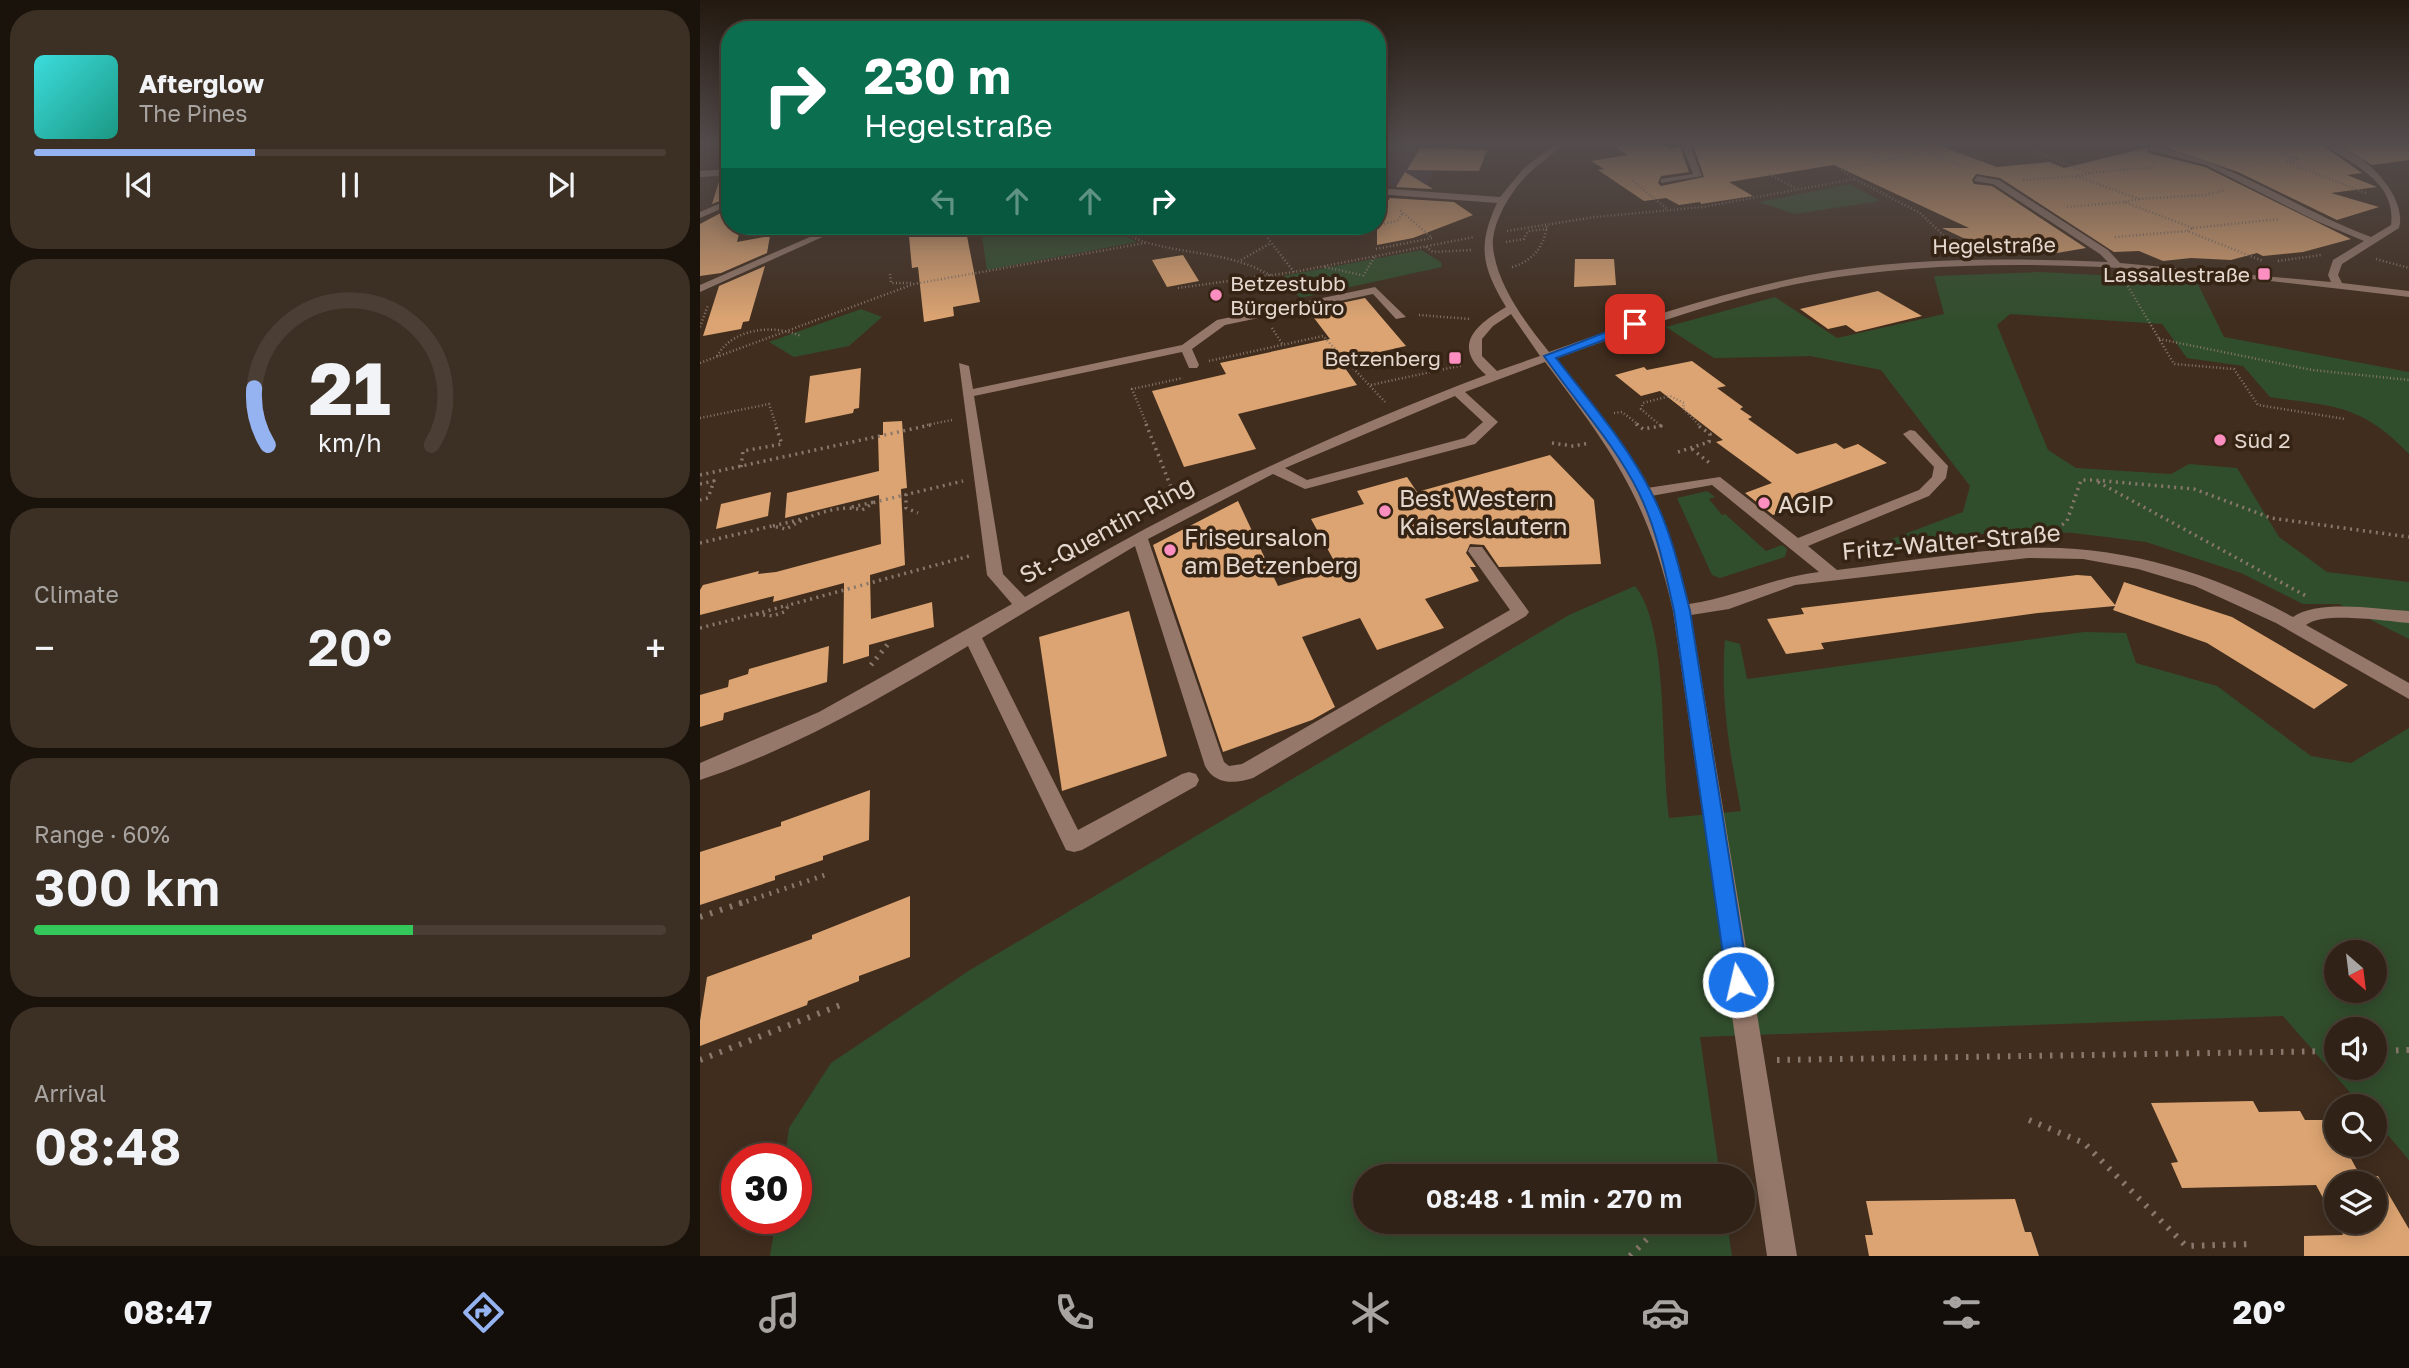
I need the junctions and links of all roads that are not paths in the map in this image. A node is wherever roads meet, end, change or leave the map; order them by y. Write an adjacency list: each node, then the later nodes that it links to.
1 (1500, 202): 13 (street)
2 (2026, 202): 9 (street)
3 (2283, 202): 8 (street)
4 (2406, 202): 8 (street)
5 (721, 206): 6 (street)
6 (700, 215)
7 (822, 235): 11 (street)
8 (2372, 241): 10 (street)
9 (2116, 265): 10 (street, Hegelstraße); 16 (street, Hegelstraße)
10 (2338, 286): 12 (street, Hegelstraße)
11 (700, 289)
12 (2409, 294)
13 (1511, 309): 16 (street); 19 (street)
14 (1400, 317): 15 (street)
15 (1186, 348): 17 (street); 21 (street)
16 (1549, 356): 19 (street, St.-Quentin-Ring); 24 (street)
17 (1193, 365)
18 (963, 366): 21 (street)
19 (1495, 376): 20 (street, St.-Quentin-Ring)
20 (1457, 391): 23 (street, St.-Quentin-Ring); 23 (street)
21 (967, 394): 29 (street)
22 (1910, 434): 26 (street)
23 (1275, 469): 25 (street, St.-Quentin-Ring)
24 (1645, 493): 26 (street); 30 (street)
25 (1140, 537): 27 (street); 29 (street, St.-Quentin-Ring)
26 (1796, 545): 28 (street)
27 (1476, 551)
28 (1835, 576): 30 (street, Fritz-Walter-Straße); 32 (street, Fritz-Walter-Straße)
29 (1022, 604): 33 (street, St.-Quentin-Ring)
30 (1682, 611): 37 (street)
31 (2409, 617): 32 (street)
32 (2293, 626): 34 (street, Fritz-Walter-Straße)
33 (971, 634): 35 (street, St.-Quentin-Ring); 36 (street)
34 (2409, 692)
35 (700, 772)
36 (1189, 780)
37 (1783, 1256)

